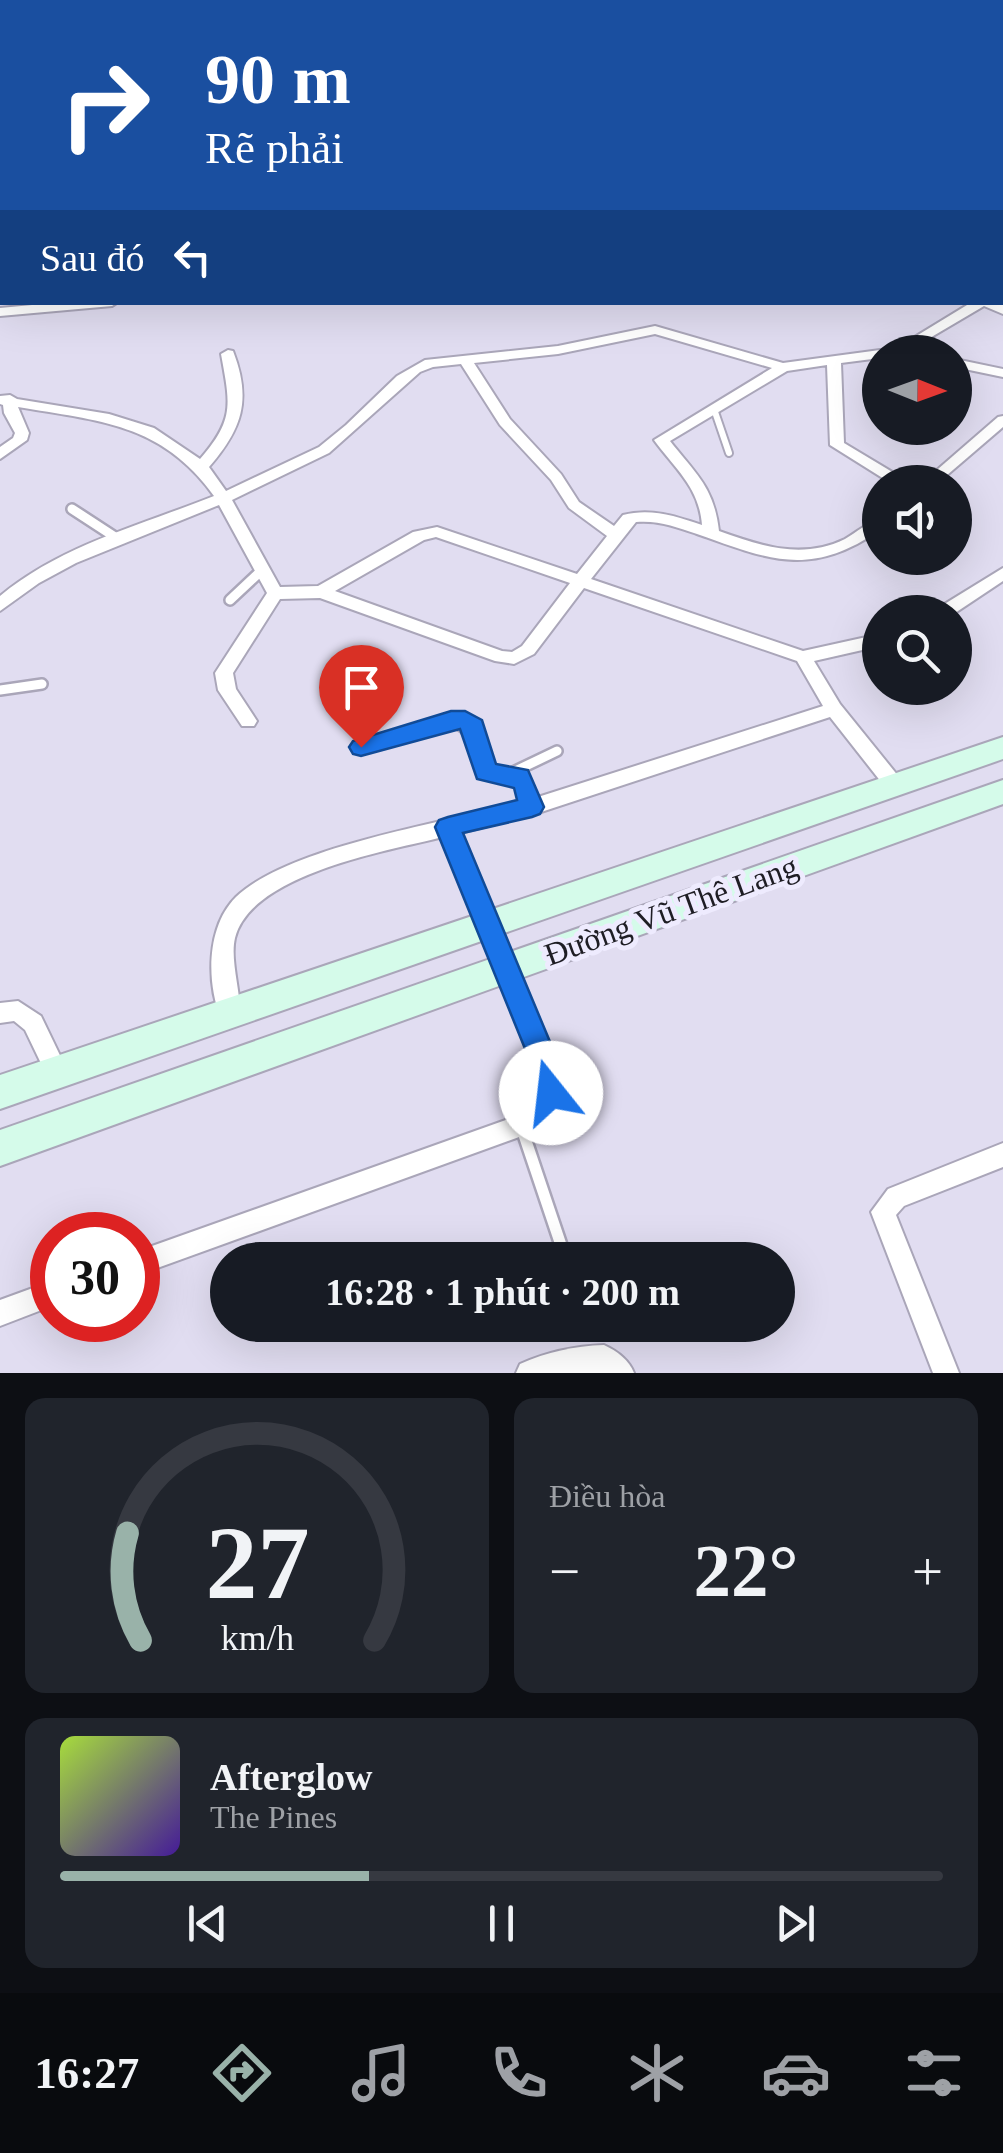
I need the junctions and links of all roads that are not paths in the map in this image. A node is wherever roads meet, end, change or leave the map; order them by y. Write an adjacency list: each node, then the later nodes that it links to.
1 (78, 305): 3 (street)
2 (979, 305): 4 (street)
3 (0, 312)
4 (926, 335)
5 (228, 354): 19 (street)
6 (862, 356): 8 (street)
7 (465, 359): 9 (street); 20 (street); 23 (street)
8 (834, 360): 9 (street); 17 (street)
9 (784, 367): 13 (street)
10 (972, 367): 11 (street)
11 (1003, 373)
12 (5, 400): 16 (street); 19 (street)
13 (714, 409): 15 (lane); 22 (street)
14 (1003, 420): 18 (street)
15 (729, 453)
16 (0, 454)
17 (870, 465)
18 (950, 465)
19 (201, 466): 20 (street)
20 (223, 498): 25 (street); 26 (street)
21 (72, 509): 25 (lane)
22 (710, 533): 23 (street); 24 (street)
23 (614, 534): 28 (street)
24 (862, 536)
25 (118, 538): 33 (street)
26 (262, 570): 30 (street); 32 (lane)
27 (1003, 573): 31 (street)
28 (582, 582): 29 (street); 29 (street); 35 (street)
29 (321, 592): 30 (street)
30 (275, 593): 39 (street)
31 (970, 595)
32 (230, 600)
33 (0, 605)
34 (862, 644): 35 (street)
35 (803, 657): 38 (street)
36 (42, 684): 37 (lane)
37 (0, 690)
38 (834, 709): 44 (street); 46 (street)
39 (248, 721)
40 (361, 747): 43 (street)
41 (1003, 748): 44 (street, Đường Vũ Thê Lang)
42 (557, 751): 43 (lane)
43 (509, 774): 46 (street)
44 (896, 787): 48 (street, Đường Vũ Thê Lang)
45 (1003, 792): 49 (street, Đường Vũ Thê Lang)
46 (532, 807): 47 (street)
47 (448, 827): 48 (street); 51 (street)
48 (488, 926): 49 (street); 51 (street, Đường Vũ Thê Lang)
49 (507, 968): 54 (street); 55 (street, Đường Vũ Thê Lang)
50 (0, 1013): 52 (street)
51 (230, 1014): 52 (street, Đường Vũ Thê Lang)
52 (57, 1072): 53 (street, Đường Vũ Thê Lang)
53 (0, 1092)
54 (521, 1126): 57 (lane); 58 (street)
55 (0, 1148)
56 (1003, 1155): 63 (street)
57 (560, 1242)
58 (160, 1256)
59 (30, 1302): 60 (street)
60 (0, 1313)
61 (529, 1373): 62 (street)
62 (621, 1373)
63 (946, 1373)

